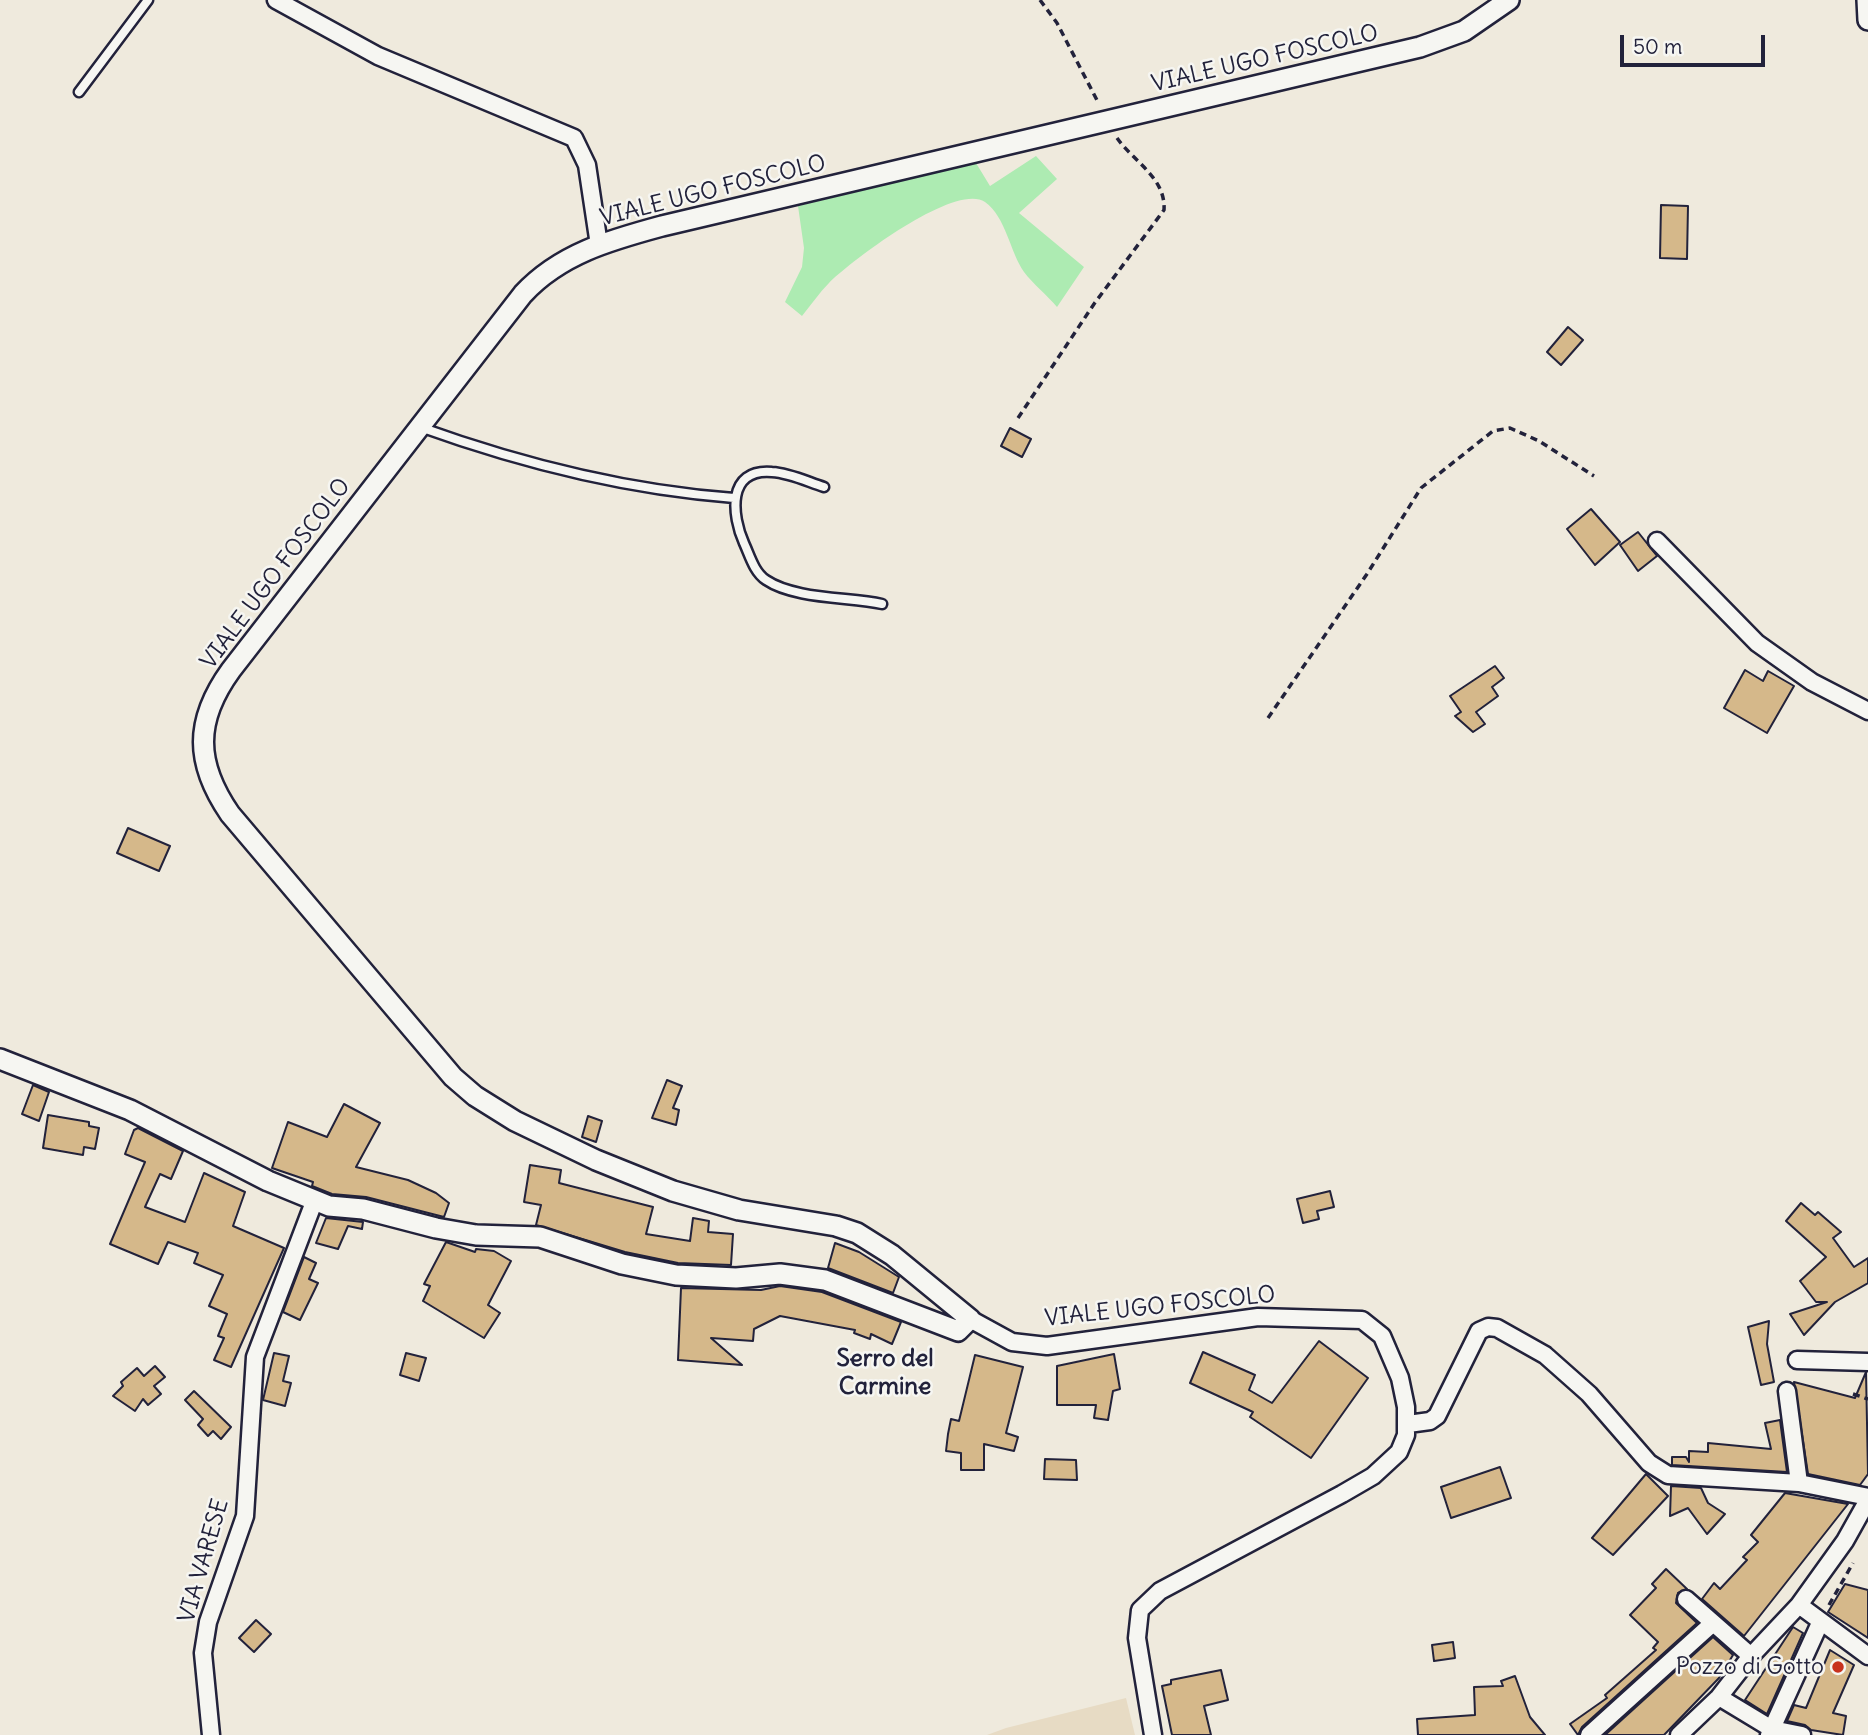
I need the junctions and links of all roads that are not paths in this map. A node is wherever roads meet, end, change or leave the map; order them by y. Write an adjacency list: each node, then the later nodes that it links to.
1 (148, 0): 6 (lane)
2 (276, 0): 7 (street)
3 (1509, 0): 7 (street, VIALE UGO FOSCOLO)
4 (1867, 0): 5 (street)
5 (1868, 20)
6 (79, 92)
7 (599, 245): 8 (street, VIALE UGO FOSCOLO)
8 (420, 427): 10 (lane); 16 (street, VIALE UGO FOSCOLO)
9 (824, 487): 10 (lane)
10 (734, 498): 12 (lane)
11 (1657, 541): 13 (street)
12 (882, 604)
13 (1868, 710)
14 (0, 1059): 15 (street)
15 (314, 1202): 16 (street); 31 (street, VIA VARESE)
16 (970, 1319): 20 (street, VIALE UGO FOSCOLO)
17 (1797, 1360): 18 (street)
18 (1868, 1362)
19 (1787, 1391): 21 (street)
20 (1408, 1424): 21 (street); 32 (street)
21 (1799, 1483): 22 (street)
22 (1868, 1498): 24 (street)
23 (1686, 1599): 25 (street)
24 (1799, 1605): 26 (street); 27 (street)
25 (1713, 1623): 27 (street); 33 (street)
26 (1820, 1623): 28 (street); 30 (street)
27 (1751, 1656): 29 (street)
28 (1868, 1656)
29 (1719, 1697): 30 (street); 34 (street)
30 (1771, 1732): 35 (street)
31 (211, 1735)
32 (1153, 1735)
33 (1589, 1735)
34 (1679, 1735)
35 (1801, 1735)

